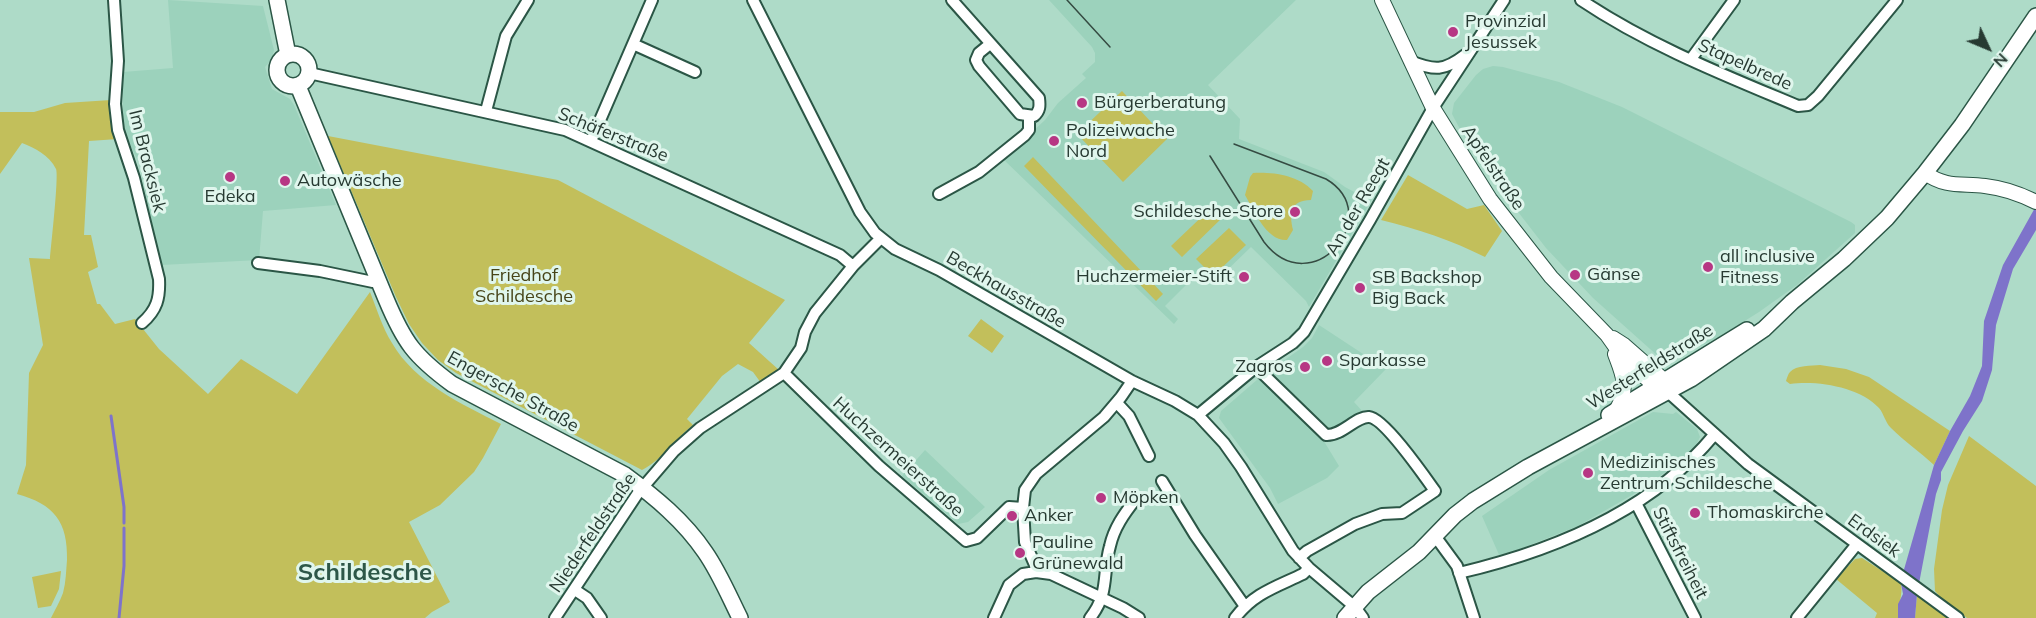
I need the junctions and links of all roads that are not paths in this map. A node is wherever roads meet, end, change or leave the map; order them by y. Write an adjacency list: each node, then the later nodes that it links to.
1 (114, 0): 33 (street, Im Bracksiek)
2 (277, 0): 16 (main road)
3 (528, 0): 23 (street)
4 (652, 0): 13 (street)
5 (753, 0): 29 (street, Beckhausstraße)
6 (952, 0): 14 (street)
7 (1382, 0): 18 (street, Apfelstraße)
8 (1504, 0): 15 (street, An der Reegt)
9 (1581, 0): 17 (street, Stapelbrede)
10 (1734, 0): 17 (street)
11 (1897, 0): 17 (street, Stapelbrede)
12 (2036, 16): 26 (main road, Westerfeldstraße)
13 (633, 44): 19 (street); 25 (street)
14 (990, 44): 24 (street); 24 (street)
15 (1472, 48): 18 (street, An der Reegt); 22 (street, An der Reegt)
16 (288, 55): 20 (main road); 21 (main road)
17 (1690, 59)
18 (1410, 61): 22 (street, Apfelstraße)
19 (695, 72)
20 (309, 73): 21 (main road); 23 (street, Schäferstraße)
21 (298, 86): 32 (main road, Engersche Straße)
22 (1433, 108): 34 (street, Apfelstraße); 35 (street, An der Reegt)
23 (486, 111): 25 (street, Schäferstraße)
24 (1029, 117): 27 (street)
25 (591, 141): 31 (street, Schäferstraße)
26 (1925, 173): 28 (street); 38 (main road, Westerfeldstraße)
27 (939, 194)
28 (2035, 201)
29 (880, 238): 31 (street, Niederfeldstraße); 37 (street, Beckhausstraße)
30 (258, 263): 32 (street)
31 (853, 266): 36 (street, Niederfeldstraße)
32 (379, 279): 46 (main road, Engersche Straße)
33 (142, 323)
34 (1607, 335): 38 (street, Apfelstraße); 40 (street)
35 (1256, 367): 41 (street, An der Reegt); 52 (street)
36 (784, 374): 46 (street, Niederfeldstraße); 49 (street, Huchzermeierstraße)
37 (1132, 381): 39 (street); 41 (street, Beckhausstraße)
38 (1662, 386): 40 (main road, Westerfeldstraße); 42 (street, Westerfeldstraße); 44 (main road, Westerfeldstraße)
39 (1117, 403): 43 (street); 49 (street)
40 (1617, 409): 44 (main road, Westerfeldstraße)
41 (1198, 415): 52 (street, Beckhausstraße)
42 (1714, 435): 48 (street); 51 (street, Erdsiek)
43 (1149, 456)
44 (1528, 467): 50 (main road, Westerfeldstraße)
45 (1162, 481): 58 (street)
46 (642, 488): 56 (street, Niederfeldstraße); 62 (main road, Engersche Straße)
47 (1134, 500): 57 (street)
48 (1636, 503): 55 (street); 68 (street, Stiftsfreiheit)
49 (1023, 508): 54 (street)
50 (1435, 536): 55 (street); 59 (main road, Westerfeldstraße)
51 (1857, 544): 69 (street); 70 (street, Erdsiek)
52 (1299, 558): 53 (street, Beckhausstraße)
53 (1309, 567): 58 (street); 59 (street, Beckhausstraße)
54 (1036, 572): 57 (street); 63 (street)
55 (1459, 573): 67 (street)
56 (575, 590): 60 (street, Niederfeldstraße); 61 (street)
57 (1102, 598): 64 (street); 65 (street)
58 (1244, 605): 66 (street)
59 (1354, 614)
60 (555, 618)
61 (601, 618)
62 (740, 618)
63 (994, 618)
64 (1090, 618)
65 (1139, 618)
66 (1235, 618)
67 (1474, 618)
68 (1695, 618)
69 (1797, 618)
70 (1958, 618)

